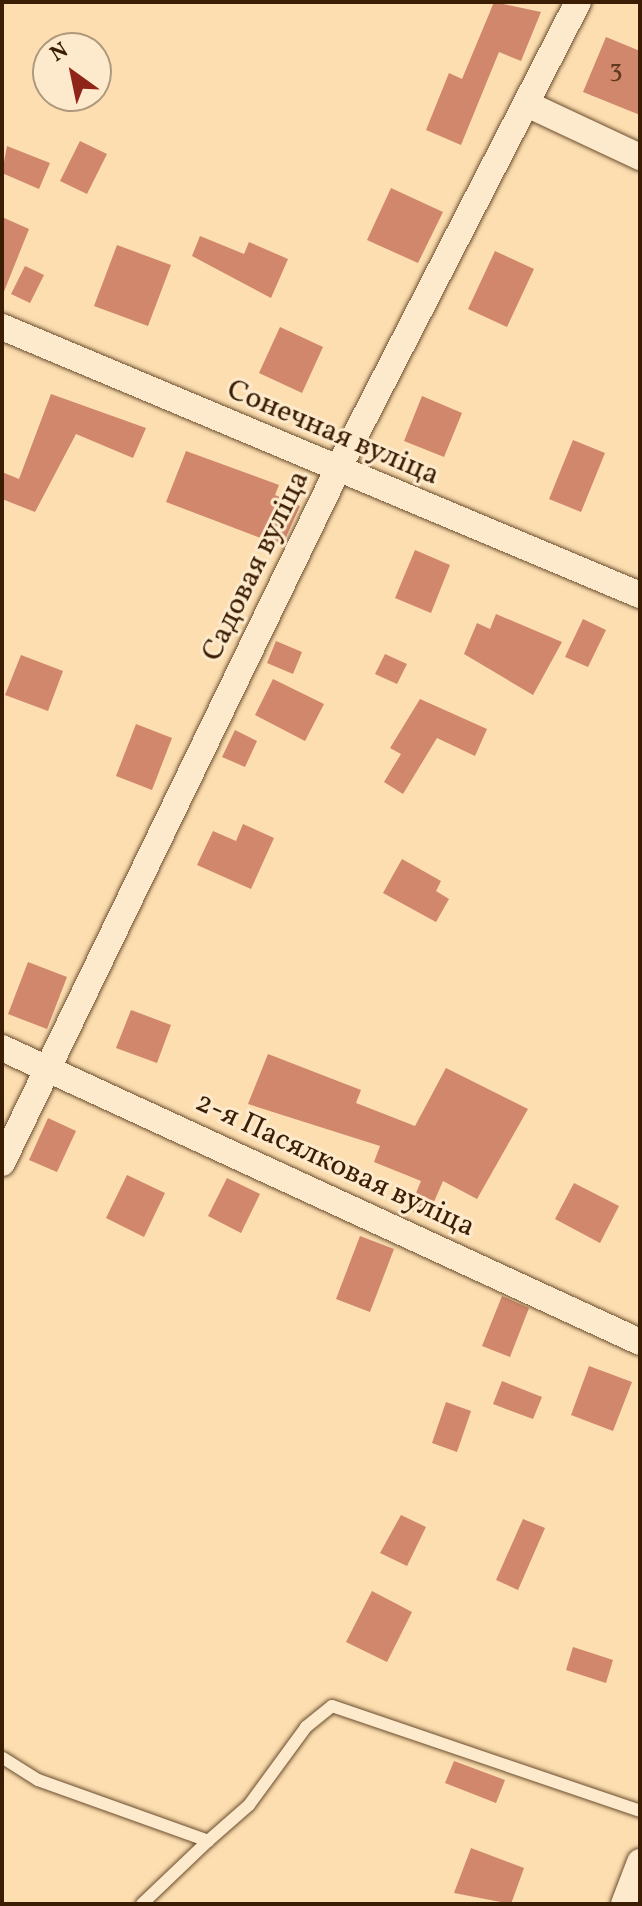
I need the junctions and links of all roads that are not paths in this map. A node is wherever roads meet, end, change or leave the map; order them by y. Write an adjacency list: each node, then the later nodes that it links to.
1 (578, 2): 2 (street, Садовая вуліца)
2 (529, 105): 3 (street); 5 (street, Садовая вуліца)
3 (640, 157)
4 (2, 327): 5 (street, Сонечная вуліца)
5 (337, 471): 6 (street, Сонечная вуліца); 8 (street, Садовая вуліца)
6 (640, 595)
7 (2, 1048): 8 (street, 2-я Пасялковая вуліца)
8 (50, 1069): 9 (street, Садовая вуліца); 10 (street, 2-я Пасялковая вуліца)
9 (2, 1163)
10 (640, 1342)
11 (3, 1758): 13 (lane)
12 (640, 1811): 13 (lane)
13 (208, 1841): 15 (lane)
14 (640, 1862): 16 (street)
15 (142, 1904)
16 (624, 1904)

